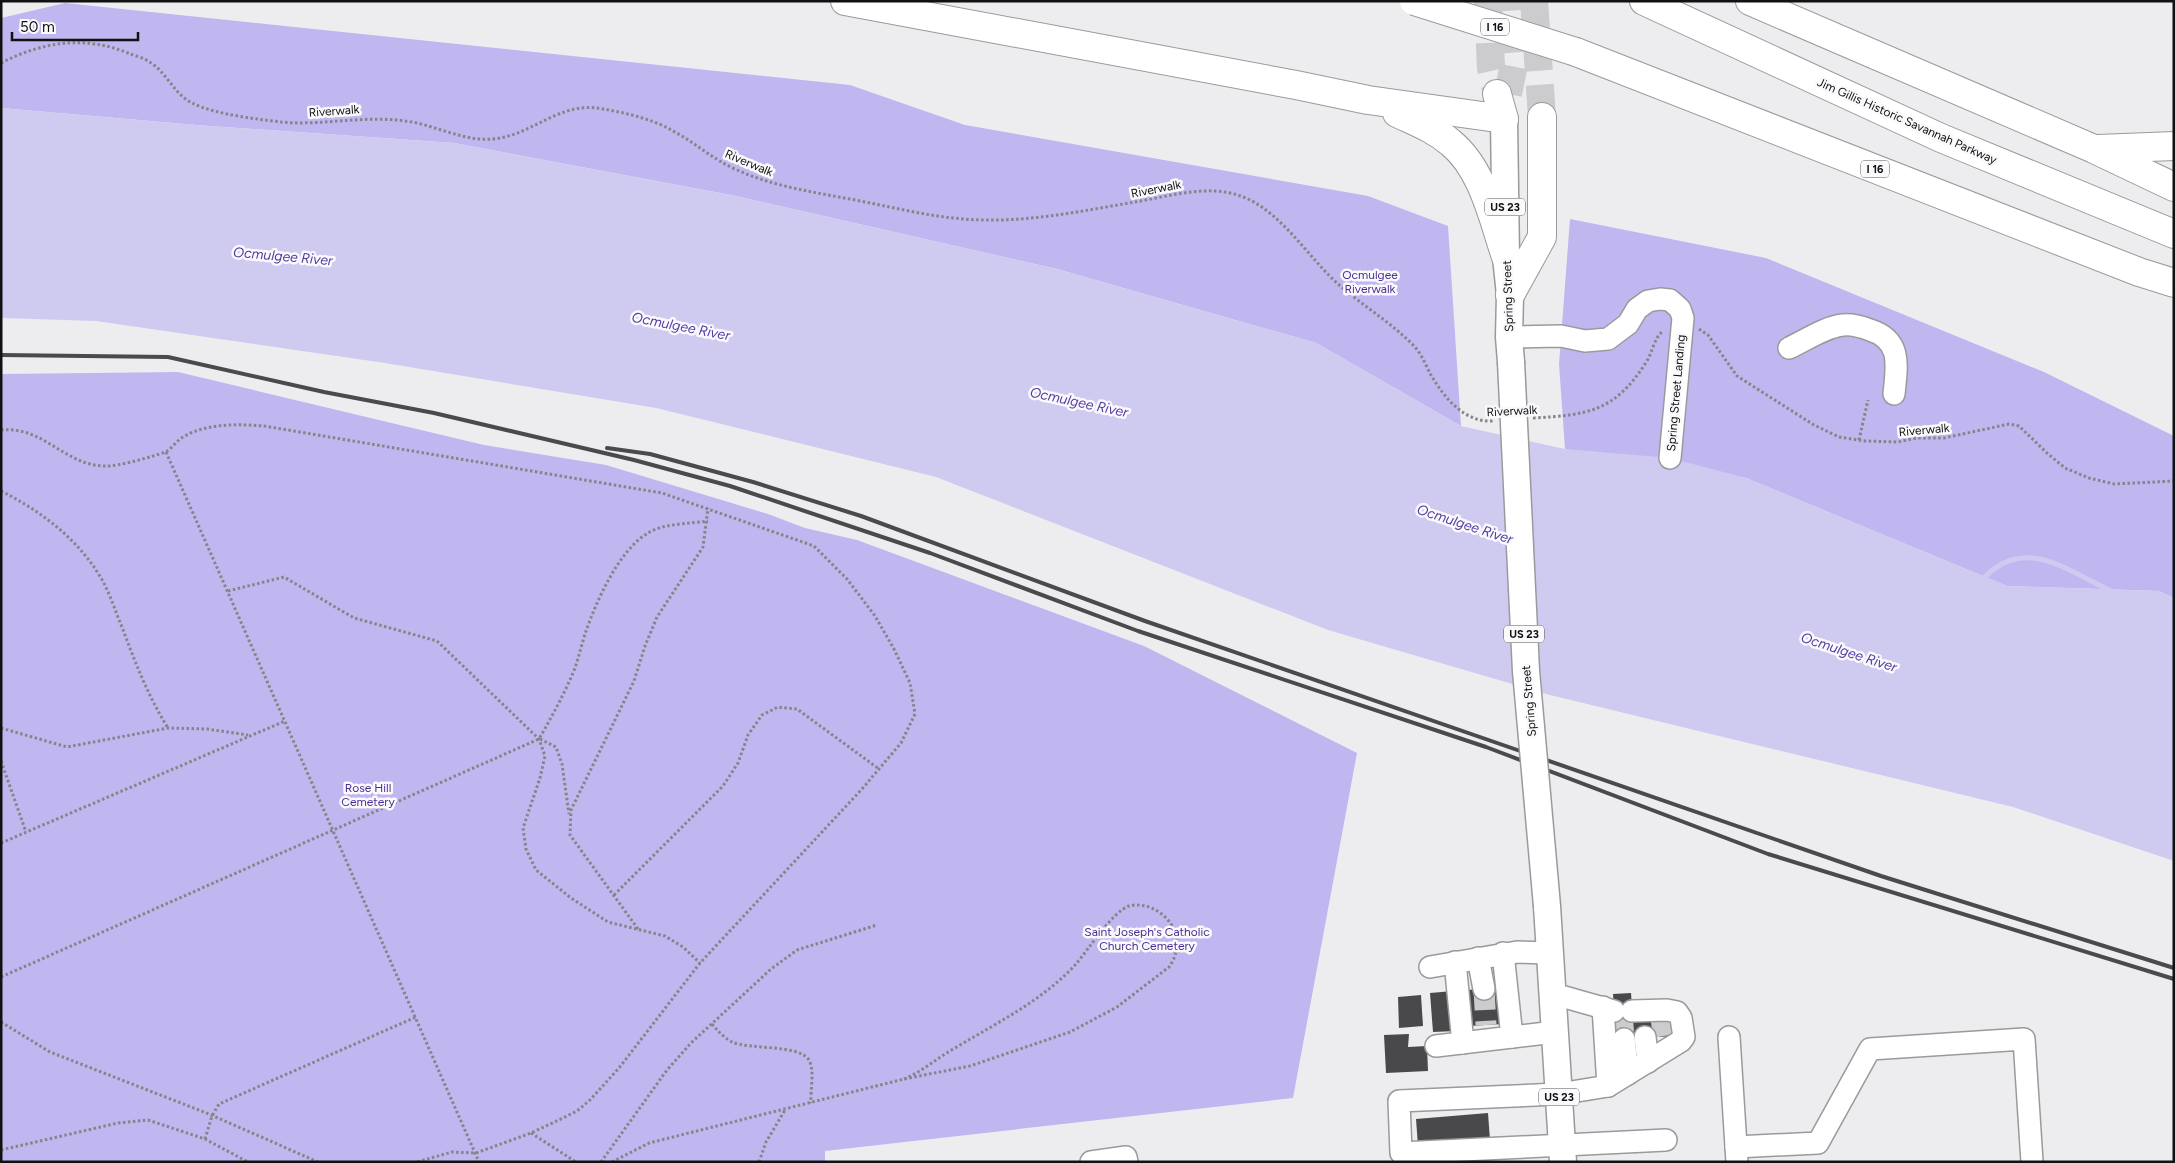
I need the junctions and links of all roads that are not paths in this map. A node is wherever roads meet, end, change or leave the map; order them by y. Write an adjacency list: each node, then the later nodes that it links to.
1 (845, 1): 5 (highway)
2 (1414, 1): 13 (highway, I 16, bridge)
3 (1644, 1): 11 (highway, Jim Gillis Historic Savannah Parkway)
4 (1750, 1): 9 (highway)
5 (1368, 100): 6 (highway); 12 (highway)
6 (1503, 102): 12 (main road, Spring Street / US 23)
7 (1542, 117): 14 (highway)
8 (2174, 146): 9 (highway)
9 (2094, 149): 10 (highway)
10 (2174, 188)
11 (2174, 234)
12 (1506, 257): 14 (main road, Spring Street / US 23)
13 (2174, 283)
14 (1510, 295): 16 (main road, Spring Street / US 23)
15 (1789, 348): 17 (lane)
16 (1510, 349): 18 (lane, Spring Street Landing); 20 (main road, Spring Street / US 23, bridge)
17 (1894, 394)
18 (1670, 458)
19 (1503, 953): 20 (lane); 21 (lane); 28 (lane)
20 (1549, 954): 25 (main road, Spring Street / US 23)
21 (1478, 958): 22 (lane); 24 (lane)
22 (1456, 962): 23 (lane); 31 (lane)
23 (1430, 967)
24 (1484, 989)
25 (1554, 994): 26 (lane); 27 (main road, Spring Street / US 23)
26 (1644, 1025): 33 (lane); 34 (lane)
27 (1555, 1032): 28 (lane); 35 (main road, Spring Street / US 23)
28 (1512, 1037): 31 (lane)
29 (1729, 1037): 38 (lane)
30 (1624, 1039): 33 (lane)
31 (1463, 1043): 32 (lane)
32 (1436, 1046)
33 (1628, 1074): 34 (lane)
34 (1608, 1086): 35 (lane)
35 (1559, 1094): 37 (main road, Spring Street / US 23); 37 (lane)
36 (1666, 1140): 37 (lane)
37 (1563, 1154)
38 (1736, 1154): 41 (lane)
39 (1091, 1162): 40 (lane)
40 (1126, 1162)
41 (2032, 1162)

